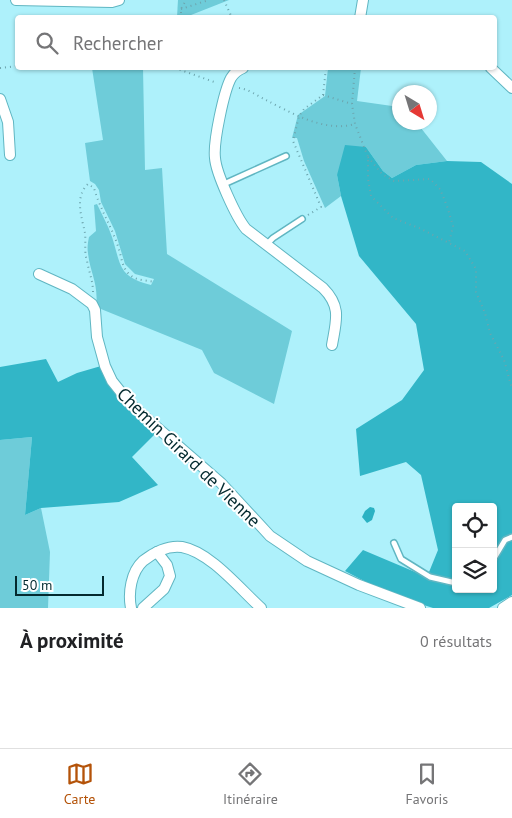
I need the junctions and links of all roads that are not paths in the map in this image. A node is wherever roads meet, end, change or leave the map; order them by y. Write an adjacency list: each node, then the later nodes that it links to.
1 (16, 0): 2 (street)
2 (118, 0)
3 (363, 0): 4 (street)
4 (360, 15)
5 (240, 70): 11 (street)
6 (494, 70): 7 (street)
7 (512, 88)
8 (0, 98): 9 (street)
9 (10, 155)
10 (286, 156): 11 (lane)
11 (224, 184): 13 (street)
12 (302, 219): 13 (lane)
13 (266, 244): 15 (street)
14 (39, 274): 25 (street, Chemin Girard de Vienne)
15 (332, 345)
16 (512, 536): 19 (lane)
17 (394, 543): 20 (lane)
18 (157, 552): 22 (street); 23 (street); 24 (street)
19 (497, 553)
20 (452, 583)
21 (512, 602): 26 (street)
22 (131, 608)
23 (143, 608)
24 (261, 608)
25 (420, 608)
26 (503, 608)

